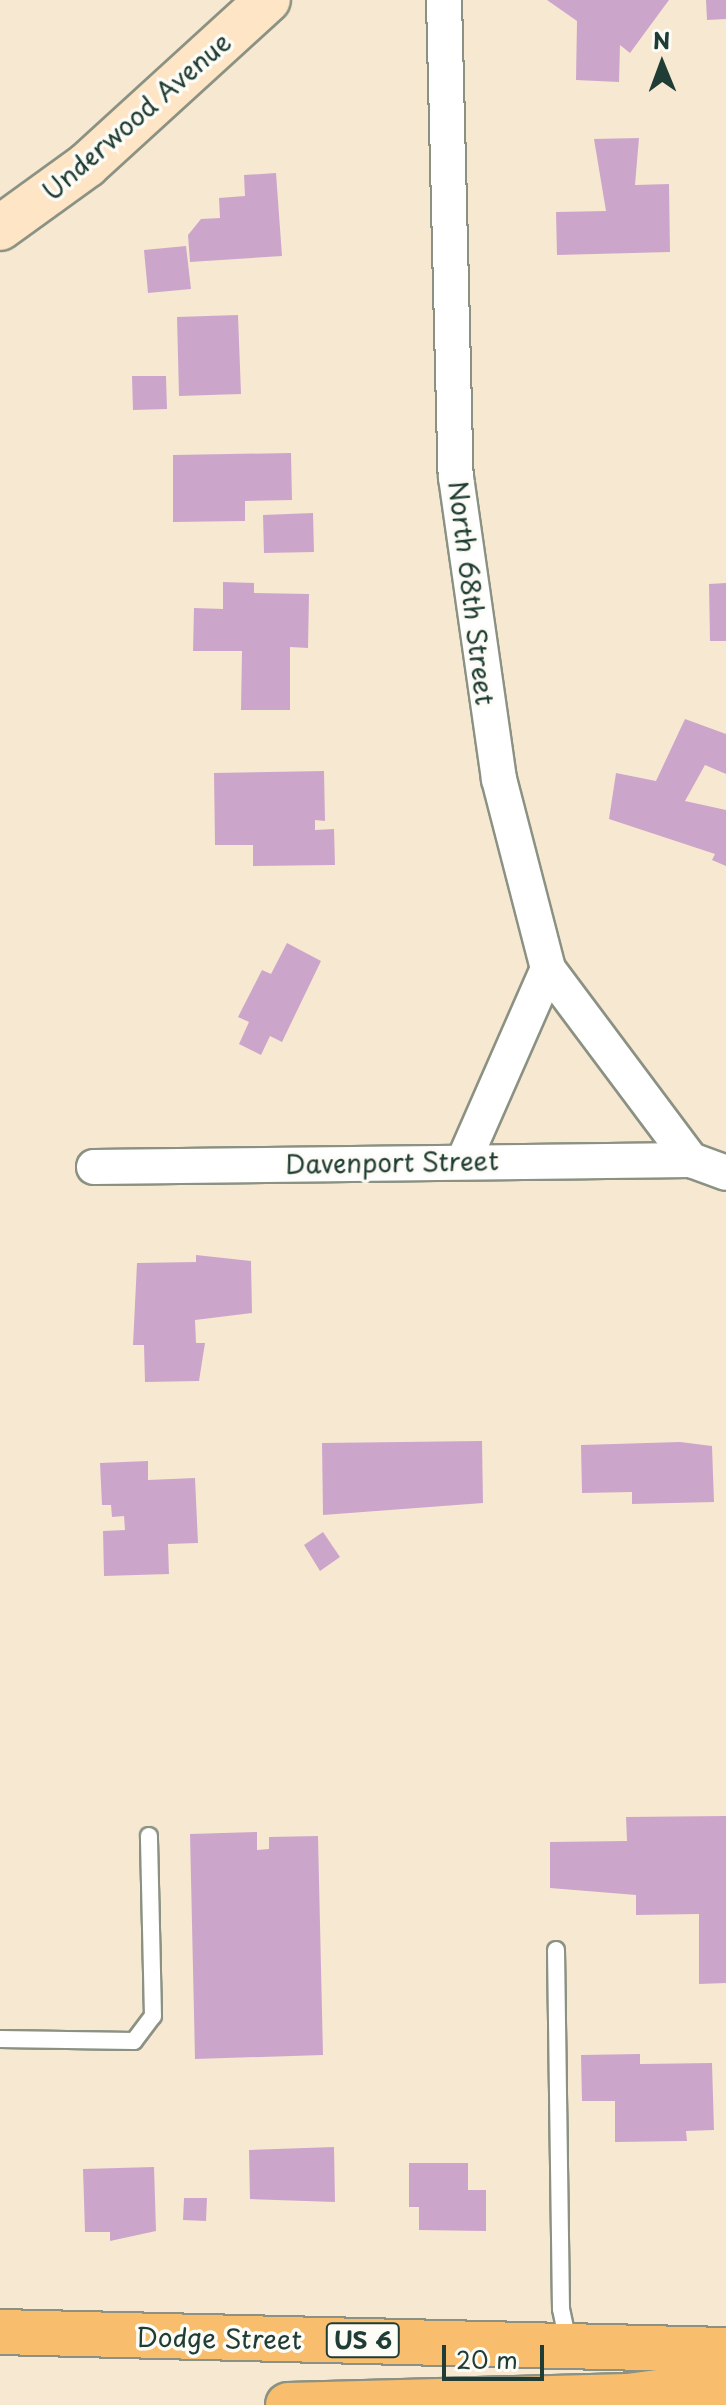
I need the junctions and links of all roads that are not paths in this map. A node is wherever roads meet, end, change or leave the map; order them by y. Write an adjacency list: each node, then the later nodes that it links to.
1 (268, 0): 3 (main road, Underwood Avenue)
2 (444, 0): 4 (street, North 68th Street)
3 (0, 228)
4 (548, 969): 5 (street); 6 (street)
5 (464, 1160): 6 (street, Davenport Street); 7 (street, Davenport Street)
6 (691, 1160): 8 (street, Davenport Street)
7 (94, 1167)
8 (726, 1173)
9 (149, 1836): 11 (lane)
10 (556, 1950): 13 (lane)
11 (0, 2039)
12 (0, 2332): 13 (highway, Dodge Street / US 6)
13 (568, 2342): 14 (highway, Dodge Street / US 6)
14 (726, 2350)
15 (726, 2383): 16 (highway); 19 (street)
16 (538, 2402): 18 (highway)
17 (288, 2405): 18 (highway)
18 (318, 2405)
19 (694, 2405)

